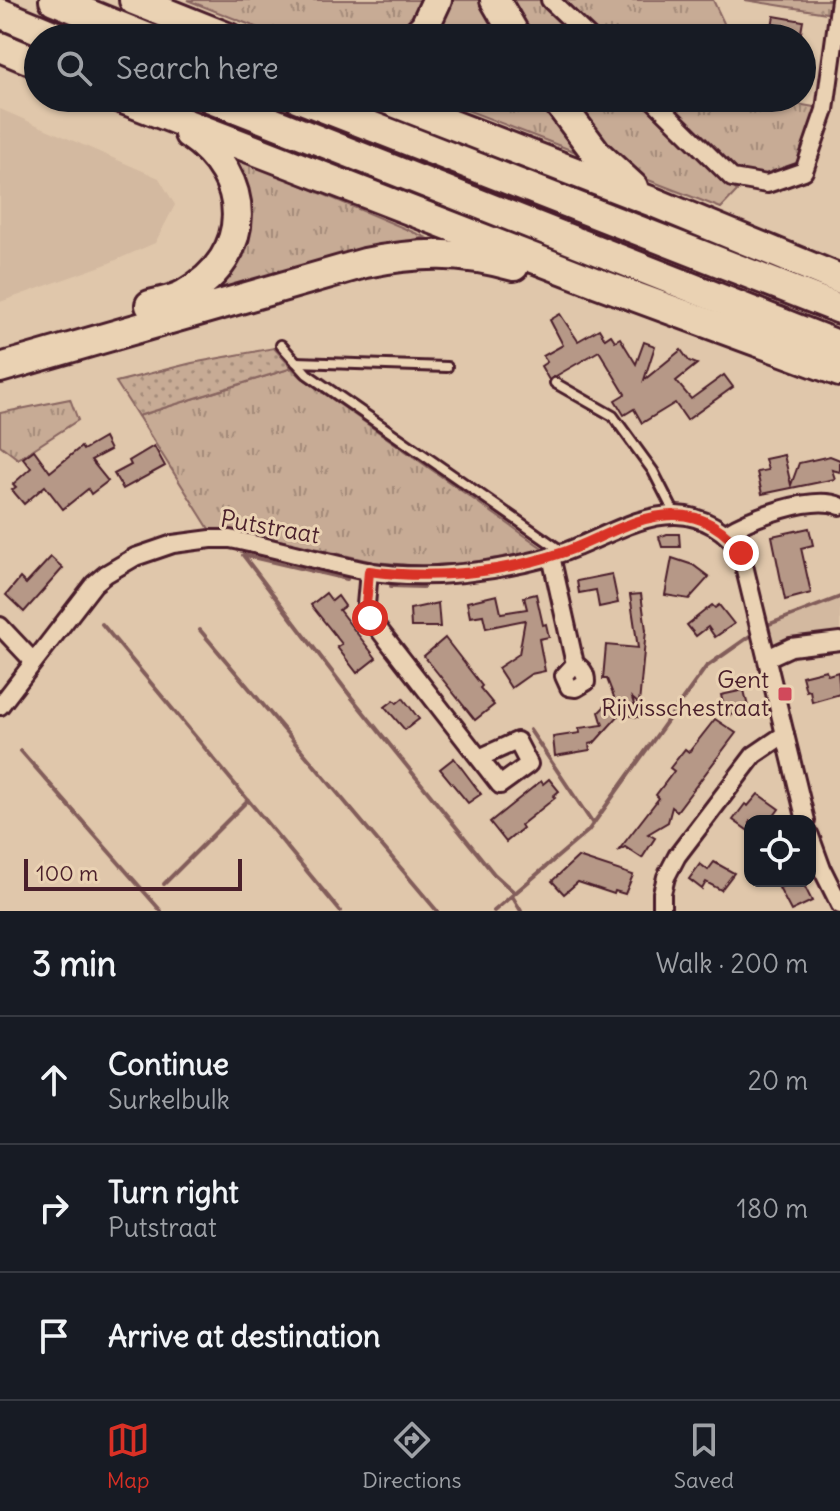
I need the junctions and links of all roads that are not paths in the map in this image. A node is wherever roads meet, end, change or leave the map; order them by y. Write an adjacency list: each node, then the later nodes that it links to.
1 (134, 0): 10 (highway)
2 (437, 0): 11 (highway)
3 (495, 0): 12 (highway)
4 (550, 0): 13 (street)
5 (840, 0): 16 (street)
6 (62, 3): 9 (highway)
7 (0, 13): 8 (highway)
8 (26, 24)
9 (114, 24)
10 (194, 24)
11 (426, 24)
12 (509, 24)
13 (575, 24)
14 (0, 47): 15 (highway)
15 (24, 57)
16 (833, 110): 22 (street)
17 (153, 112): 23 (highway)
18 (247, 112): 29 (highway)
19 (335, 112): 27 (highway)
20 (419, 112): 24 (highway)
21 (566, 112): 24 (highway)
22 (665, 112)
23 (158, 114): 26 (highway); 30 (highway)
24 (653, 202): 25 (highway)
25 (840, 279)
26 (598, 283): 31 (highway); 35 (highway)
27 (840, 309)
28 (281, 345): 32 (lane)
29 (840, 346)
30 (0, 348)
31 (28, 359): 34 (highway); 36 (highway)
32 (296, 362): 33 (lane); 41 (lane)
33 (447, 367)
34 (0, 368)
35 (840, 372)
36 (0, 379)
37 (555, 383): 39 (lane)
38 (840, 506): 40 (street)
39 (675, 515): 40 (street, Putstraat); 41 (street, Putstraat)
40 (726, 533): 45 (street)
41 (557, 554): 42 (street, Putstraat); 47 (street)
42 (369, 571): 46 (street, Putstraat); 50 (street)
43 (0, 626): 46 (street)
44 (840, 641): 45 (street)
45 (767, 658): 49 (street)
46 (33, 661): 48 (street, Putstraat)
47 (575, 664)
48 (0, 706)
49 (785, 734): 51 (street); 54 (street)
50 (479, 758)
51 (805, 815)
52 (816, 850): 53 (street)
53 (840, 905)
54 (662, 911)

